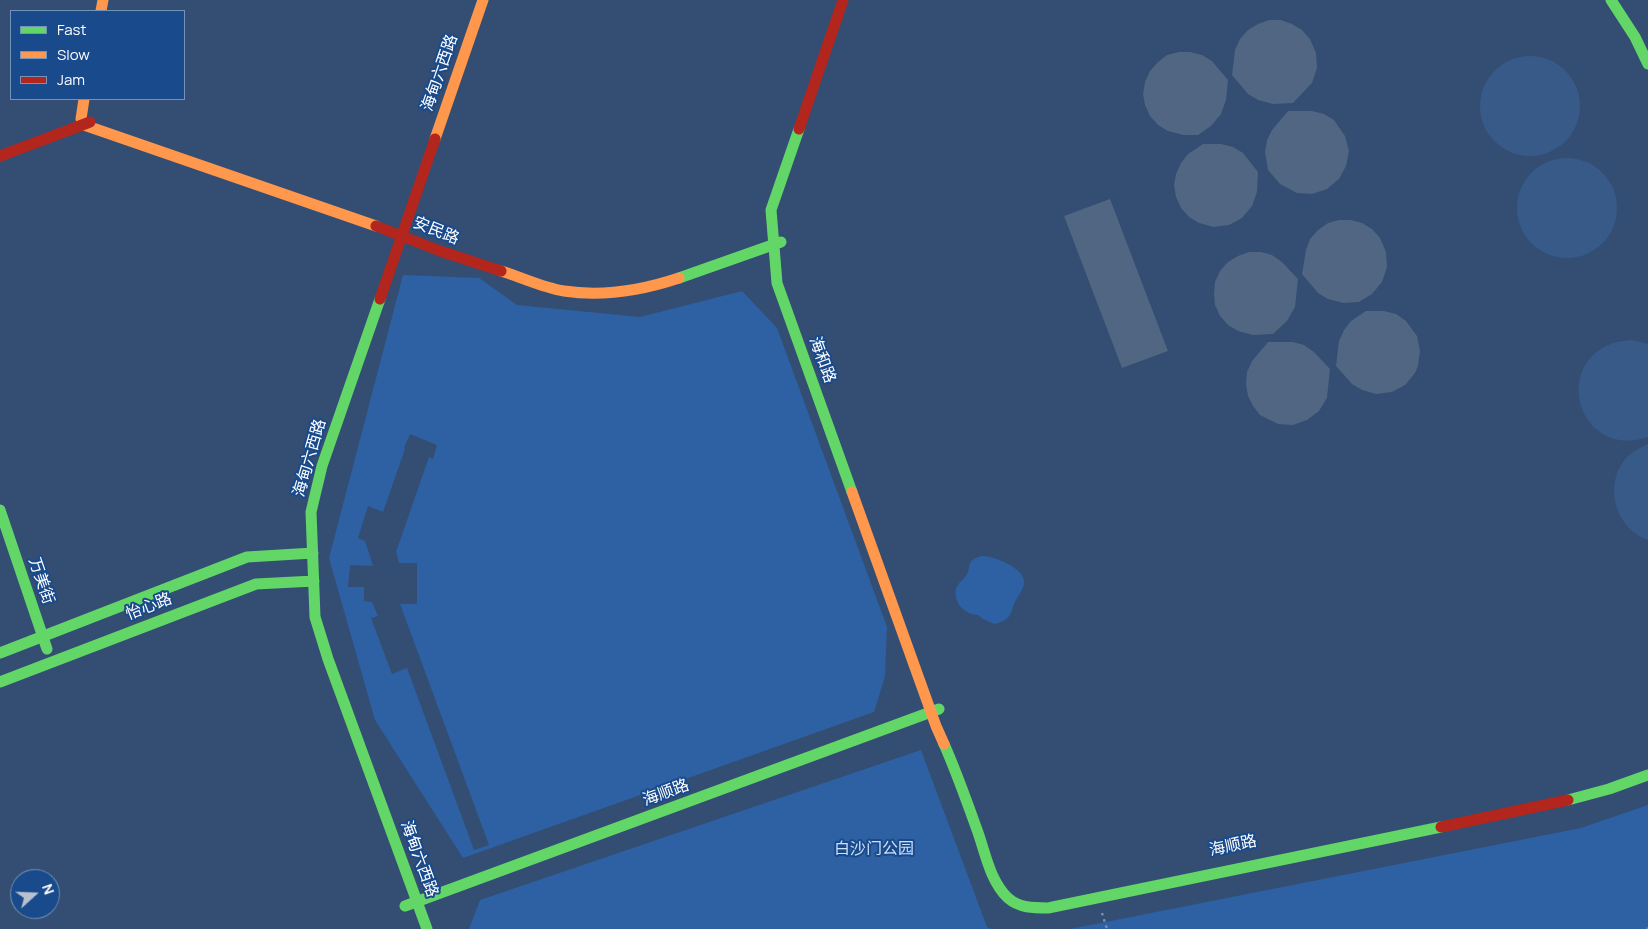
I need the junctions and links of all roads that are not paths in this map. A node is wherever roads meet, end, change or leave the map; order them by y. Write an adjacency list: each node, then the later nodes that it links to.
1 (482, 0): 14 (street, 海甸六西路)
2 (843, 0): 15 (street, 海和路)
3 (850, 0): 15 (street, 海和路)
4 (1611, 0): 7 (street)
5 (1619, 0): 6 (street)
6 (1648, 48)
7 (1648, 64)
8 (84, 100): 10 (street)
9 (89, 100): 10 (street)
10 (85, 120): 11 (street); 12 (street); 13 (street, 安民路)
11 (0, 149)
12 (0, 156)
13 (390, 223): 14 (street, 安民路); 16 (street)
14 (402, 232): 15 (street, 安民路); 17 (street, 安民路); 20 (street, 海甸六西路)
15 (775, 237): 27 (street, 海和路)
16 (383, 245)
17 (649, 274)
18 (0, 510): 23 (street, 万美街)
19 (0, 528): 23 (street, 万美街)
20 (312, 553): 21 (street, 怡心路); 22 (street, 海甸六西路)
21 (300, 568): 22 (street, 怡心路); 23 (street, 怡心路); 25 (street, 怡心路)
22 (314, 581): 31 (street, 海甸六西路)
23 (40, 637): 24 (street, 怡心路); 25 (street, 万美街)
24 (0, 652)
25 (49, 662): 26 (street, 怡心路)
26 (0, 682)
27 (935, 711): 28 (street, 海和路); 31 (street, 海顺路)
28 (935, 726): 29 (street, 海顺路); 30 (street, 海顺路)
29 (1648, 769)
30 (1648, 775)
31 (417, 902): 32 (street, 海顺路); 33 (street, 海甸六西路)
32 (402, 903): 33 (street, 海甸六西路)
33 (427, 914): 34 (street, 海甸六西路)
34 (427, 929)

